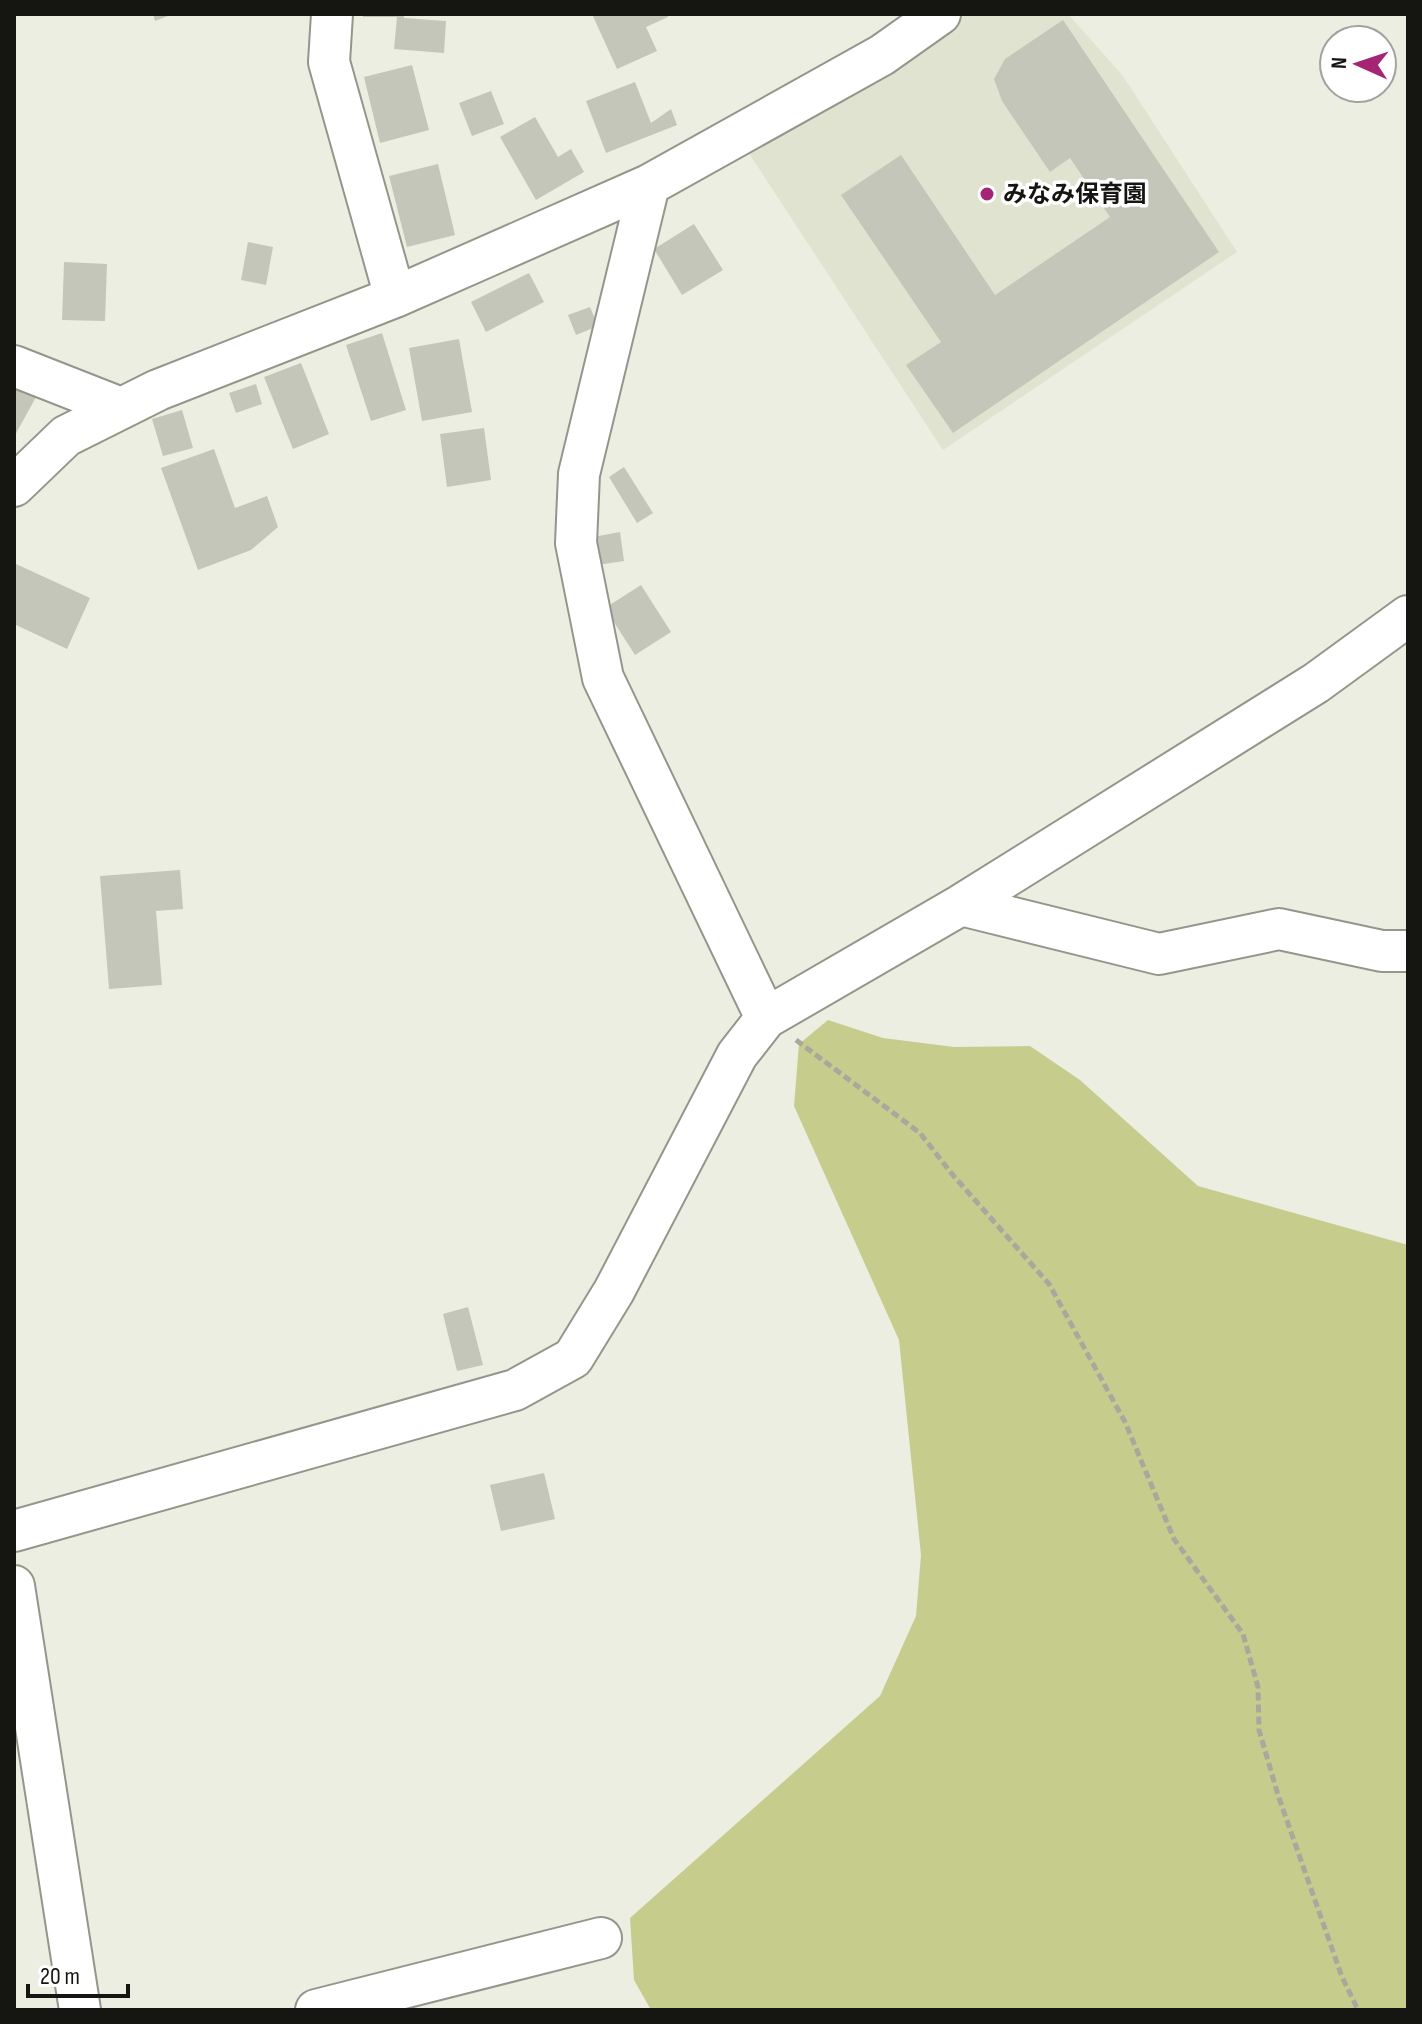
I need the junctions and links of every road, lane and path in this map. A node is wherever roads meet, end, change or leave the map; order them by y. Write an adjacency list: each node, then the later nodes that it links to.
1 (332, 14): 4 (street)
2 (940, 14): 3 (street)
3 (649, 185): 4 (street); 11 (street)
4 (395, 297): 6 (street)
5 (14, 366): 6 (street)
6 (121, 408): 7 (street)
7 (14, 486)
8 (1408, 616): 9 (street)
9 (961, 905): 10 (street); 11 (street)
10 (1408, 951)
11 (766, 1018): 12 (street); 17 (path)
12 (14, 1531)
13 (14, 1586): 15 (street)
14 (601, 1938): 16 (street)
15 (80, 2010)
16 (316, 2010)
17 (1358, 2010)

